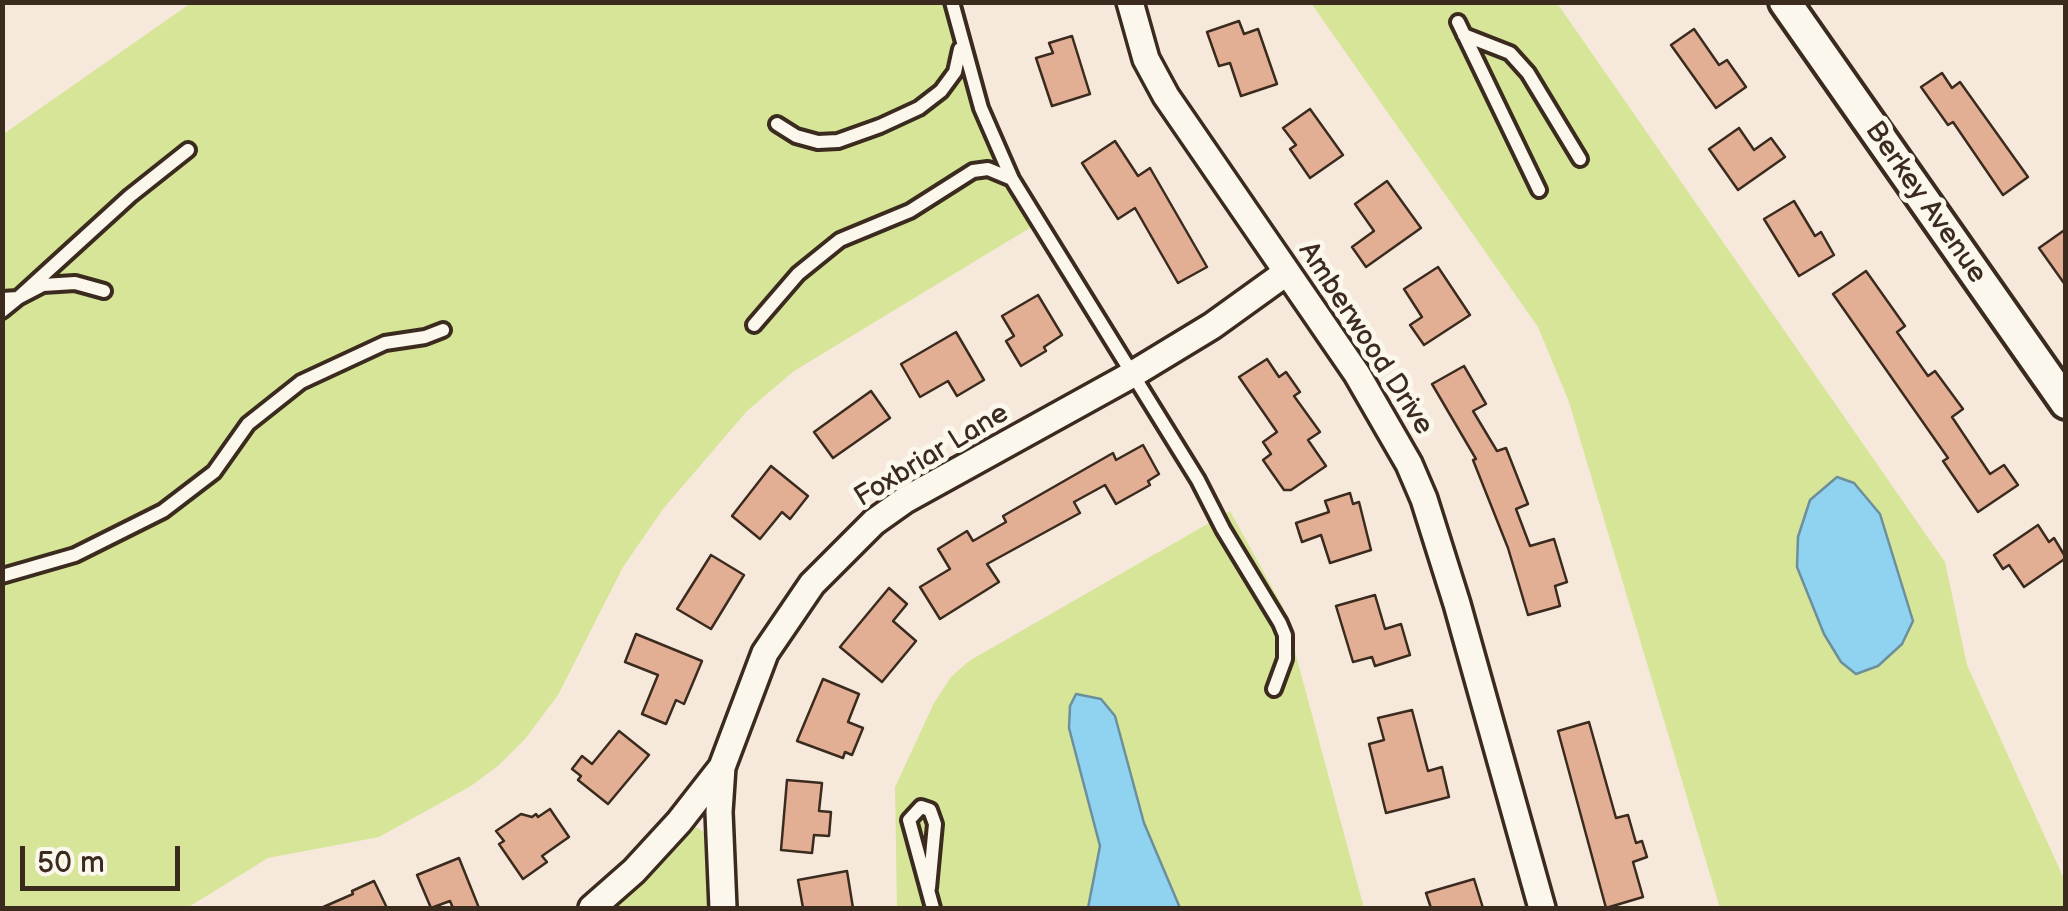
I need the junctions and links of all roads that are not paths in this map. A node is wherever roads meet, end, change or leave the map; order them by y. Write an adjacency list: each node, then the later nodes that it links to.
1 (952, 2): 4 (lane)
2 (1130, 2): 10 (street, Amberwood Drive)
3 (1785, 2): 17 (street, Berkey Avenue)
4 (959, 38): 5 (lane); 8 (lane)
5 (777, 124)
6 (188, 150): 12 (lane)
7 (1580, 158): 9 (lane)
8 (1012, 178): 15 (lane); 18 (lane)
9 (1539, 190)
10 (1288, 272): 18 (street, Foxbriar Lane); 27 (street, Amberwood Drive)
11 (104, 291): 12 (lane)
12 (18, 298): 13 (lane); 14 (lane)
13 (2, 299)
14 (2, 311)
15 (754, 325)
16 (443, 330): 20 (lane)
17 (2056, 367): 19 (street, Berkey Avenue)
18 (1133, 374): 21 (lane); 22 (street, Foxbriar Lane)
19 (2066, 403)
20 (2, 576)
21 (1274, 688)
22 (722, 767): 24 (street); 25 (street, Foxbriar Lane)
23 (929, 888): 23 (lane); 26 (lane)
24 (592, 908)
25 (722, 908)
26 (934, 908)
27 (1542, 908)

